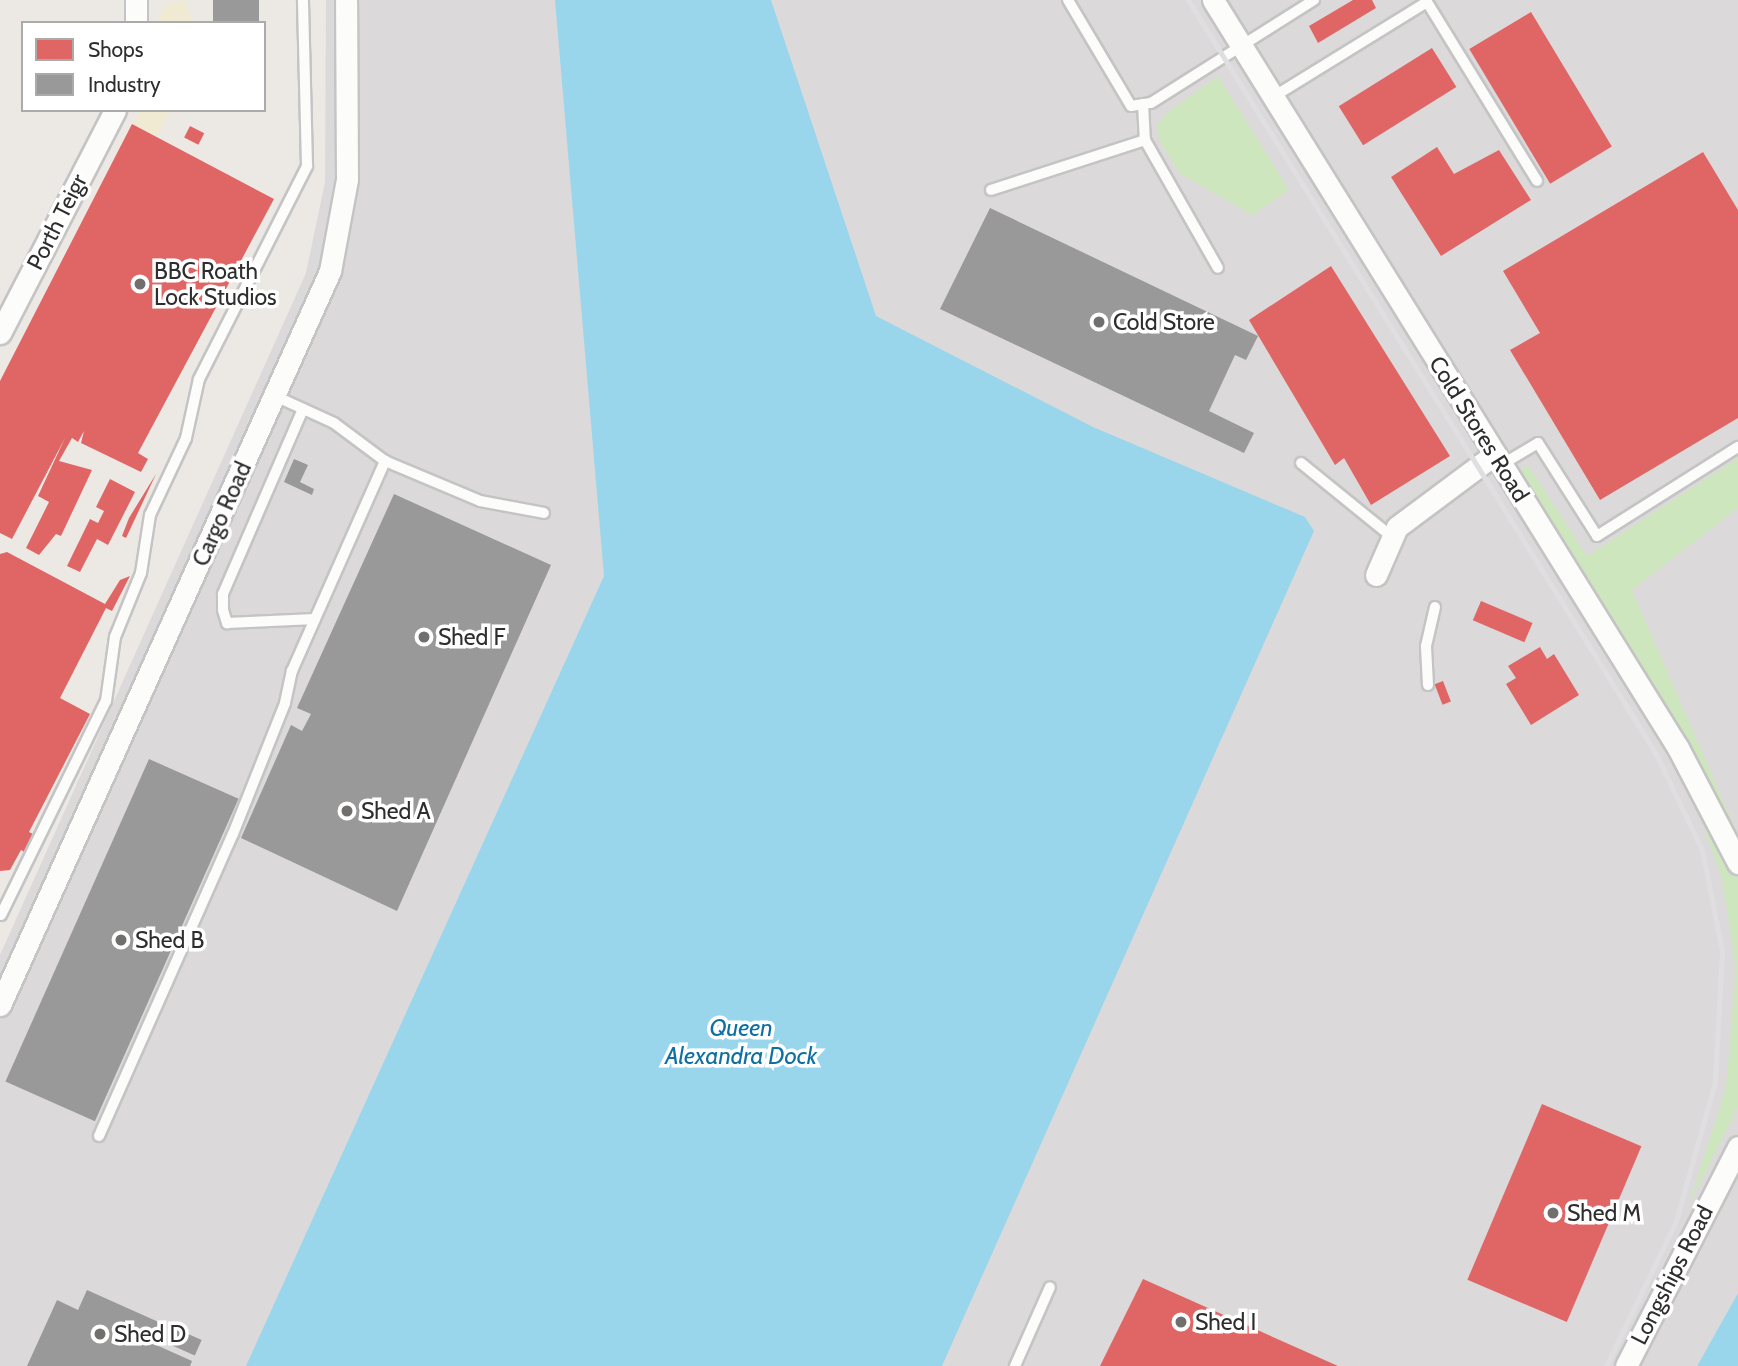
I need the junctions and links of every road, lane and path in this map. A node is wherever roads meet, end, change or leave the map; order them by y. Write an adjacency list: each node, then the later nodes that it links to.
1 (136, 0): 7 (street)
2 (303, 0): 30 (lane)
3 (346, 0): 17 (street, Cargo Road)
4 (1069, 0): 10 (lane)
5 (1213, 0): 8 (street, Cold Stores Road)
6 (1314, 0): 8 (lane)
7 (136, 21)
8 (1241, 48): 9 (street, Cold Stores Road); 10 (lane)
9 (1273, 97): 13 (lane); 20 (street, Cold Stores Road)
10 (1143, 104): 12 (lane)
11 (113, 112): 16 (street, Porth Teigr)
12 (1144, 140): 14 (lane); 15 (lane)
13 (1537, 181)
14 (991, 190)
15 (1218, 268)
16 (0, 333)
17 (275, 396): 18 (lane); 31 (street, Cargo Road)
18 (303, 409): 21 (lane); 27 (lane)
19 (1738, 447): 20 (lane)
20 (1498, 459): 24 (street); 29 (street, Cold Stores Road)
21 (385, 461): 23 (lane); 27 (lane)
22 (1301, 463): 24 (lane)
23 (544, 513)
24 (1392, 537): 25 (street)
25 (1376, 575)
26 (1435, 607): 28 (lane)
27 (315, 619): 32 (lane)
28 (1428, 685)
29 (1738, 863)
30 (1, 915)
31 (0, 1005)
32 (99, 1136)
33 (1738, 1147): 36 (street, Longships Road)
34 (1050, 1287): 35 (lane)
35 (1015, 1366)
36 (1626, 1366)

